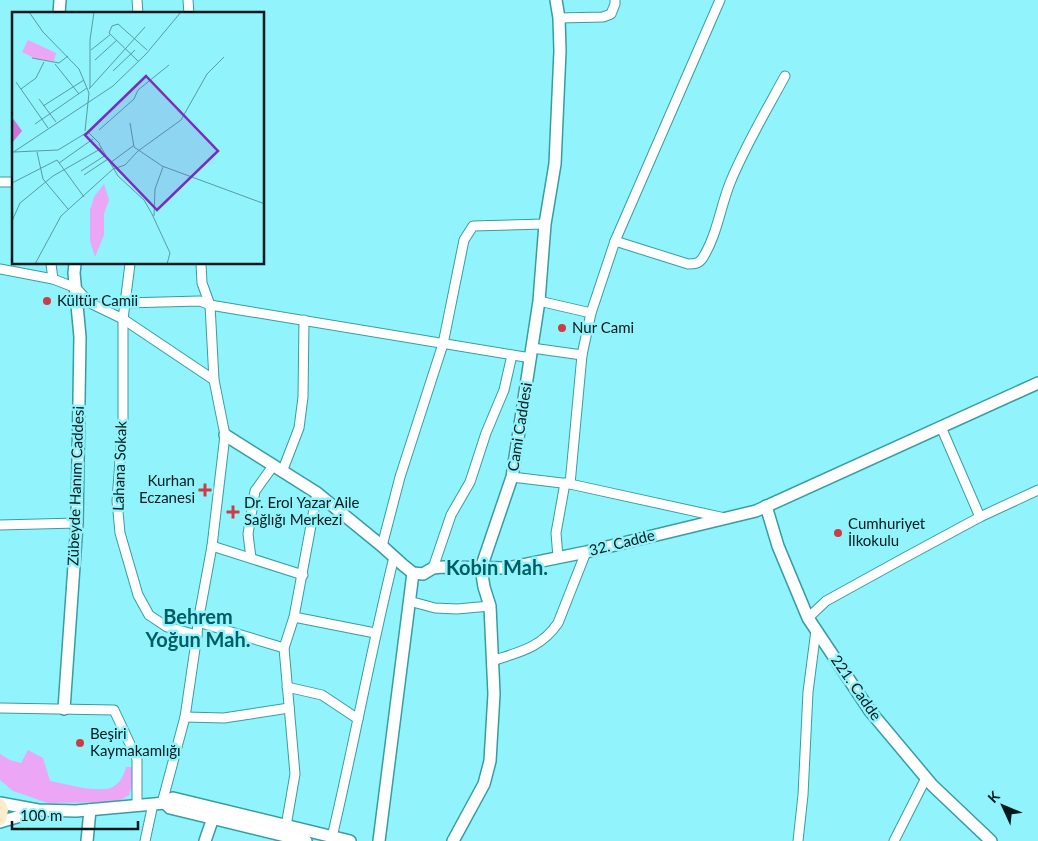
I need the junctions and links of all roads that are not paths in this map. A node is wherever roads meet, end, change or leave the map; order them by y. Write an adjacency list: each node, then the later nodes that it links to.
1 (556, 0): 4 (street, Cami Caddesi)
2 (615, 0): 4 (street)
3 (720, 0): 7 (street)
4 (559, 18): 6 (street, Cami Caddesi)
5 (784, 76): 7 (street)
6 (545, 224): 15 (street, Cami Caddesi); 21 (street)
7 (616, 241): 18 (street)
8 (51, 265): 13 (street)
9 (75, 265): 14 (street, Zübeyde Hanım Caddesi)
10 (130, 265): 16 (street, Lahana Sokak)
11 (201, 265): 17 (street)
12 (0, 269): 13 (street)
13 (53, 279): 14 (street)
14 (76, 288): 19 (street); 37 (street, Zübeyde Hanım Caddesi)
15 (539, 301): 18 (street); 22 (street, Cami Caddesi)
16 (125, 302): 17 (street); 19 (street, Lahana Sokak)
17 (210, 305): 20 (street); 25 (street)
18 (591, 313): 24 (street)
19 (123, 319): 25 (street); 56 (street, Lahana Sokak)
20 (304, 320): 21 (street); 29 (street)
21 (443, 344): 23 (street); 40 (street)
22 (531, 353): 23 (street); 24 (street); 30 (street, Cami Caddesi)
23 (512, 355): 45 (street)
24 (582, 355): 31 (street)
25 (214, 380): 28 (street)
26 (1038, 383): 27 (street, 32. Cadde)
27 (941, 427): 34 (street, 32. Cadde); 35 (street)
28 (225, 435): 29 (street); 39 (street)
29 (277, 469): 33 (street); 44 (street)
30 (512, 476): 31 (street); 46 (street, Cami Caddesi)
31 (567, 484): 36 (street); 43 (street)
32 (1038, 490): 35 (street)
33 (317, 493): 40 (street); 48 (street)
34 (766, 506): 36 (street, 32. Cadde); 52 (street, 221. Cadde)
35 (980, 517): 52 (street)
36 (725, 518): 41 (street, 32. Cadde)
37 (77, 523): 38 (street); 62 (street, Zübeyde Hanım Caddesi)
38 (0, 525)
39 (212, 546): 44 (street); 53 (street)
40 (382, 546): 42 (street)
41 (586, 552): 43 (street, 32. Cadde); 58 (street)
42 (394, 557): 47 (street); 55 (street)
43 (558, 557): 46 (street, 32. Cadde)
44 (251, 558): 48 (street)
45 (433, 568): 46 (street, 32. Cadde); 47 (street, 32. Cadde)
46 (481, 568): 50 (street, Cami Caddesi)
47 (413, 572): 49 (street)
48 (303, 575): 51 (street)
49 (409, 601): 50 (street); 80 (street)
50 (490, 606): 58 (street, Cami Caddesi)
51 (294, 617): 55 (street); 57 (street)
52 (808, 618): 54 (street, 221. Cadde)
53 (198, 622): 56 (street); 57 (street)
54 (816, 630): 65 (street, 221. Cadde); 82 (street)
55 (375, 633): 64 (street)
56 (197, 635): 63 (street)
57 (284, 648): 59 (street)
58 (492, 661): 81 (street, Cami Caddesi)
59 (287, 687): 61 (street); 64 (street)
60 (0, 708): 62 (street)
61 (289, 708): 63 (street); 73 (street)
62 (64, 709): 68 (street)
63 (185, 717): 66 (street)
64 (358, 719): 74 (street)
65 (926, 778): 83 (street); 84 (street, 221. Cadde)
66 (160, 803): 68 (street); 71 (street); 76 (street)
67 (0, 804): 69 (street); 72 (main road)
68 (137, 806): 70 (street)
69 (38, 810): 70 (street); 72 (street)
70 (90, 810): 75 (street)
71 (214, 813): 73 (street); 77 (street)
72 (0, 820)
73 (284, 834): 74 (street); 78 (street)
74 (331, 839): 79 (street)
75 (87, 841)
76 (144, 841)
77 (205, 841)
78 (306, 841)
79 (350, 841)
80 (379, 841)
81 (454, 841)
82 (798, 841)
83 (894, 841)
84 (991, 841)

